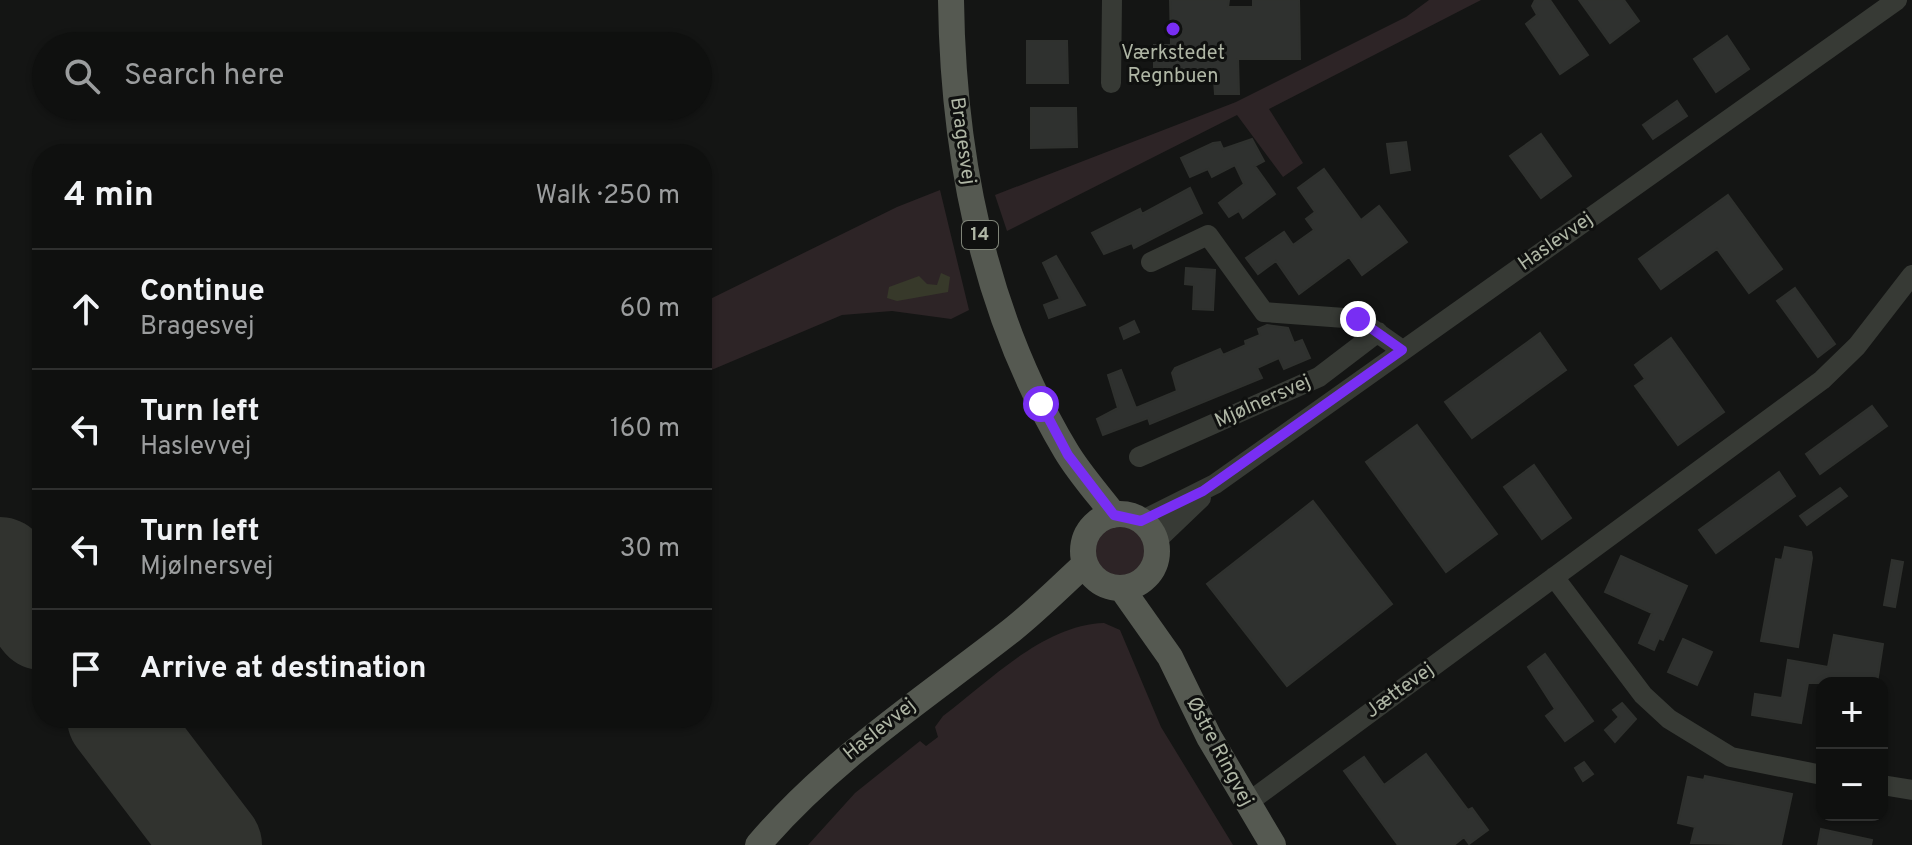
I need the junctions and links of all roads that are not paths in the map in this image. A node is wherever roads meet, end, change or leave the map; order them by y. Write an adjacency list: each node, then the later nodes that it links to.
1 (951, 0): 10 (main road, Bragesvej / 14)
2 (1112, 0): 4 (street)
3 (1897, 0): 8 (street, Haslevvej)
4 (1111, 83)
5 (1151, 262): 7 (street)
6 (1912, 275): 13 (street, Jættevej)
7 (1378, 332): 8 (street); 9 (street, Mjølnersvej)
8 (1402, 350): 11 (street, Haslevvej)
9 (1139, 457)
10 (1103, 521): 11 (main road); 14 (main road, 14)
11 (1149, 531): 12 (main road)
12 (1148, 576): 14 (main road); 15 (main road, Østre Ringvej)
13 (1554, 577): 16 (street); 19 (street, Jættevej)
14 (1102, 578): 15 (main road, Østre Ringvej); 20 (main road, Haslevvej)
15 (1170, 657): 19 (main road, Østre Ringvej)
16 (1816, 774)
17 (1888, 786): 18 (street)
18 (1912, 790)
19 (1246, 804): 21 (main road, Østre Ringvej)
20 (758, 845)
21 (1273, 845)

